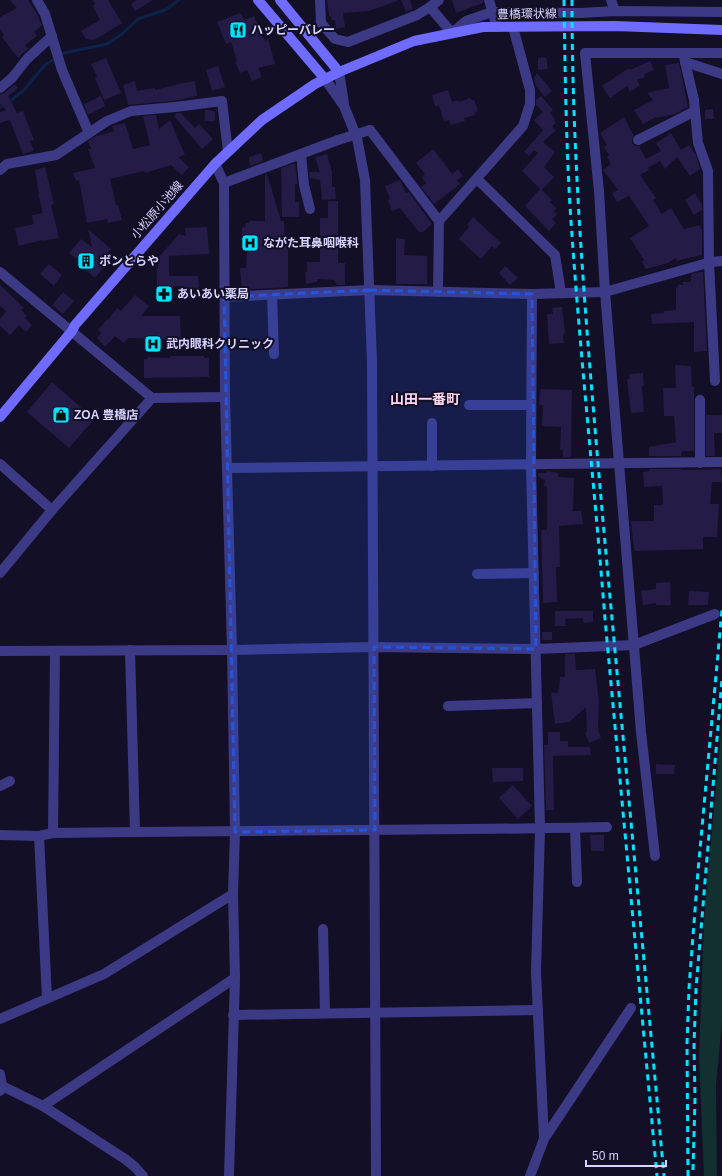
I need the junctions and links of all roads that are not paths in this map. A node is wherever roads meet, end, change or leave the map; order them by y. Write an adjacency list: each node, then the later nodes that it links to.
1 (37, 0): 16 (street)
2 (258, 0): 21 (main road)
3 (320, 0): 8 (street)
4 (439, 0): 8 (street)
5 (489, 0): 9 (street)
6 (611, 0): 10 (street)
7 (283, 1): 19 (main road)
8 (430, 7): 15 (street)
9 (492, 12): 10 (street); 12 (street); 15 (street)
10 (615, 12): 11 (street)
11 (722, 12)
12 (497, 27): 13 (main road, 豊橋環状線); 15 (main road, 豊橋環状線)
13 (513, 27): 14 (main road, 豊橋環状線); 31 (street)
14 (722, 30)
15 (452, 33): 19 (main road, 豊橋環状線)
16 (52, 36): 22 (street); 25 (street)
17 (722, 52): 18 (street)
18 (684, 57): 20 (street); 24 (street); 40 (street)
19 (339, 72): 21 (main road, 豊橋環状線); 23 (street)
20 (722, 74)
21 (325, 79): 23 (street); 27 (main road, 小松原小池線)
22 (0, 88)
23 (344, 106): 38 (street)
24 (695, 111): 26 (street); 36 (street)
25 (89, 133): 27 (street); 30 (street)
26 (638, 140)
27 (228, 152): 29 (main road, 小松原小池線)
28 (301, 154): 32 (street); 33 (street); 34 (street, bridge)
29 (215, 164): 32 (street); 45 (main road, 小松原小池線)
30 (0, 170)
31 (477, 179): 34 (street); 41 (street)
32 (224, 183): 44 (street)
33 (310, 209)
34 (439, 221): 39 (street)
35 (722, 261): 36 (street)
36 (709, 262): 40 (street); 47 (street)
37 (0, 272): 45 (street)
38 (369, 290): 39 (street); 43 (street); 60 (street)
39 (438, 292): 42 (street)
40 (605, 292): 41 (street); 58 (street)
41 (561, 293): 42 (street)
42 (532, 294): 52 (street)
43 (272, 295): 44 (street); 46 (street)
44 (224, 297): 48 (street)
45 (72, 331): 49 (street); 53 (main road, 小松原小池線)
46 (274, 354)
47 (715, 381)
48 (225, 397): 49 (street); 62 (street)
49 (152, 398): 63 (street)
50 (700, 400): 56 (street)
51 (470, 405): 52 (street)
52 (531, 405): 59 (street)
53 (0, 417)
54 (432, 423): 61 (street)
55 (722, 462): 56 (street)
56 (700, 463): 58 (street)
57 (0, 464): 63 (street)
58 (620, 464): 59 (street); 68 (street)
59 (531, 465): 61 (street); 65 (street)
60 (373, 466): 61 (street); 62 (street); 69 (street)
61 (432, 466)
62 (227, 468): 72 (street)
63 (52, 510): 64 (street)
64 (0, 573)
65 (534, 573): 66 (street); 70 (street)
66 (477, 574)
67 (715, 614): 68 (street)
68 (634, 645): 70 (street); 86 (street)
69 (374, 647): 70 (street); 72 (street); 80 (street)
70 (536, 649): 75 (street)
71 (130, 650): 72 (street); 74 (street); 81 (street)
72 (232, 650): 82 (street)
73 (0, 651): 74 (street)
74 (55, 651): 83 (street)
75 (537, 703): 76 (street); 79 (street)
76 (448, 706)
77 (607, 827): 78 (street)
78 (576, 828): 79 (street); 87 (street)
79 (540, 829): 80 (street); 93 (street)
80 (376, 830): 82 (street); 94 (street)
81 (135, 832): 82 (street); 83 (street)
82 (235, 832): 88 (street)
83 (53, 833): 85 (street)
84 (0, 835): 85 (street)
85 (40, 836): 91 (street)
86 (655, 856)
87 (577, 882)
88 (233, 894): 90 (street); 91 (street)
89 (323, 929): 95 (street)
90 (235, 978): 96 (street); 100 (street)
91 (46, 998): 97 (street)
92 (631, 1008): 101 (street)
93 (538, 1010): 94 (street); 101 (street)
94 (376, 1012): 95 (street); 104 (street)
95 (325, 1013): 96 (street)
96 (233, 1015): 103 (street)
97 (0, 1019)
98 (0, 1074): 99 (street)
99 (1, 1089): 100 (street)
100 (43, 1106): 102 (street)
101 (544, 1139): 105 (street)
102 (143, 1176)
103 (229, 1176)
104 (376, 1176)
105 (530, 1176)

